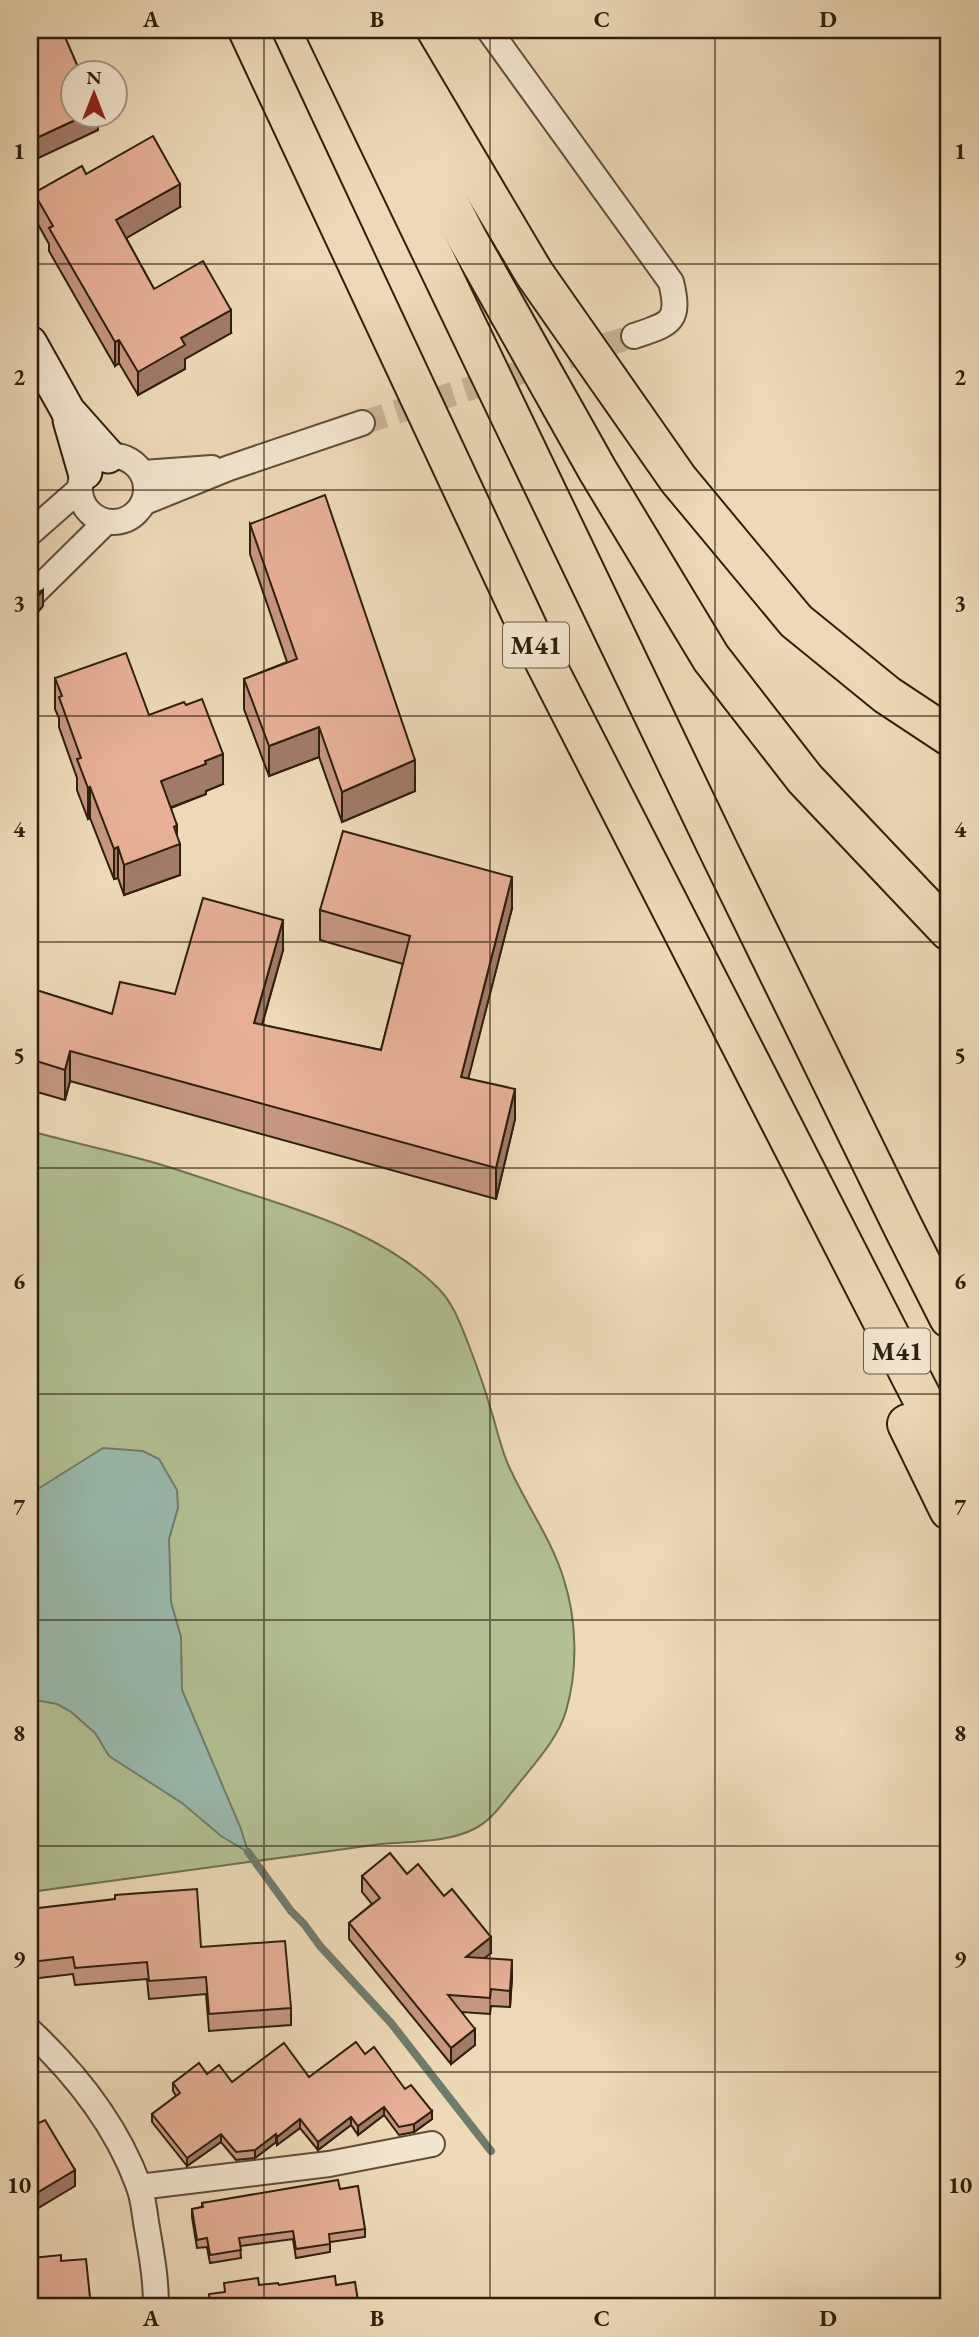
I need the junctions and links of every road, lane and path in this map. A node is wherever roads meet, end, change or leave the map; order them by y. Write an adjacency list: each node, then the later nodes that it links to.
1 (248, 30): 18 (highway, M41)
2 (325, 30): 19 (highway, M41)
3 (360, 30): 17 (highway)
4 (390, 30): 16 (highway)
5 (489, 30): 6 (street)
6 (634, 335)
7 (30, 343): 10 (street)
8 (362, 423): 9 (street)
9 (229, 468): 11 (street); 12 (street)
10 (91, 472): 11 (street); 13 (street); 14 (street)
11 (143, 473): 12 (street)
12 (145, 502): 13 (street)
13 (106, 522): 15 (street)
14 (30, 533)
15 (31, 596)
16 (949, 736)
17 (949, 931)
18 (845, 1250): 20 (highway, M41); 21 (highway)
19 (949, 1318)
20 (949, 1451)
21 (949, 1510)
22 (30, 2031): 24 (street)
23 (432, 2144): 24 (street)
24 (139, 2187): 25 (street)
25 (156, 2307)

